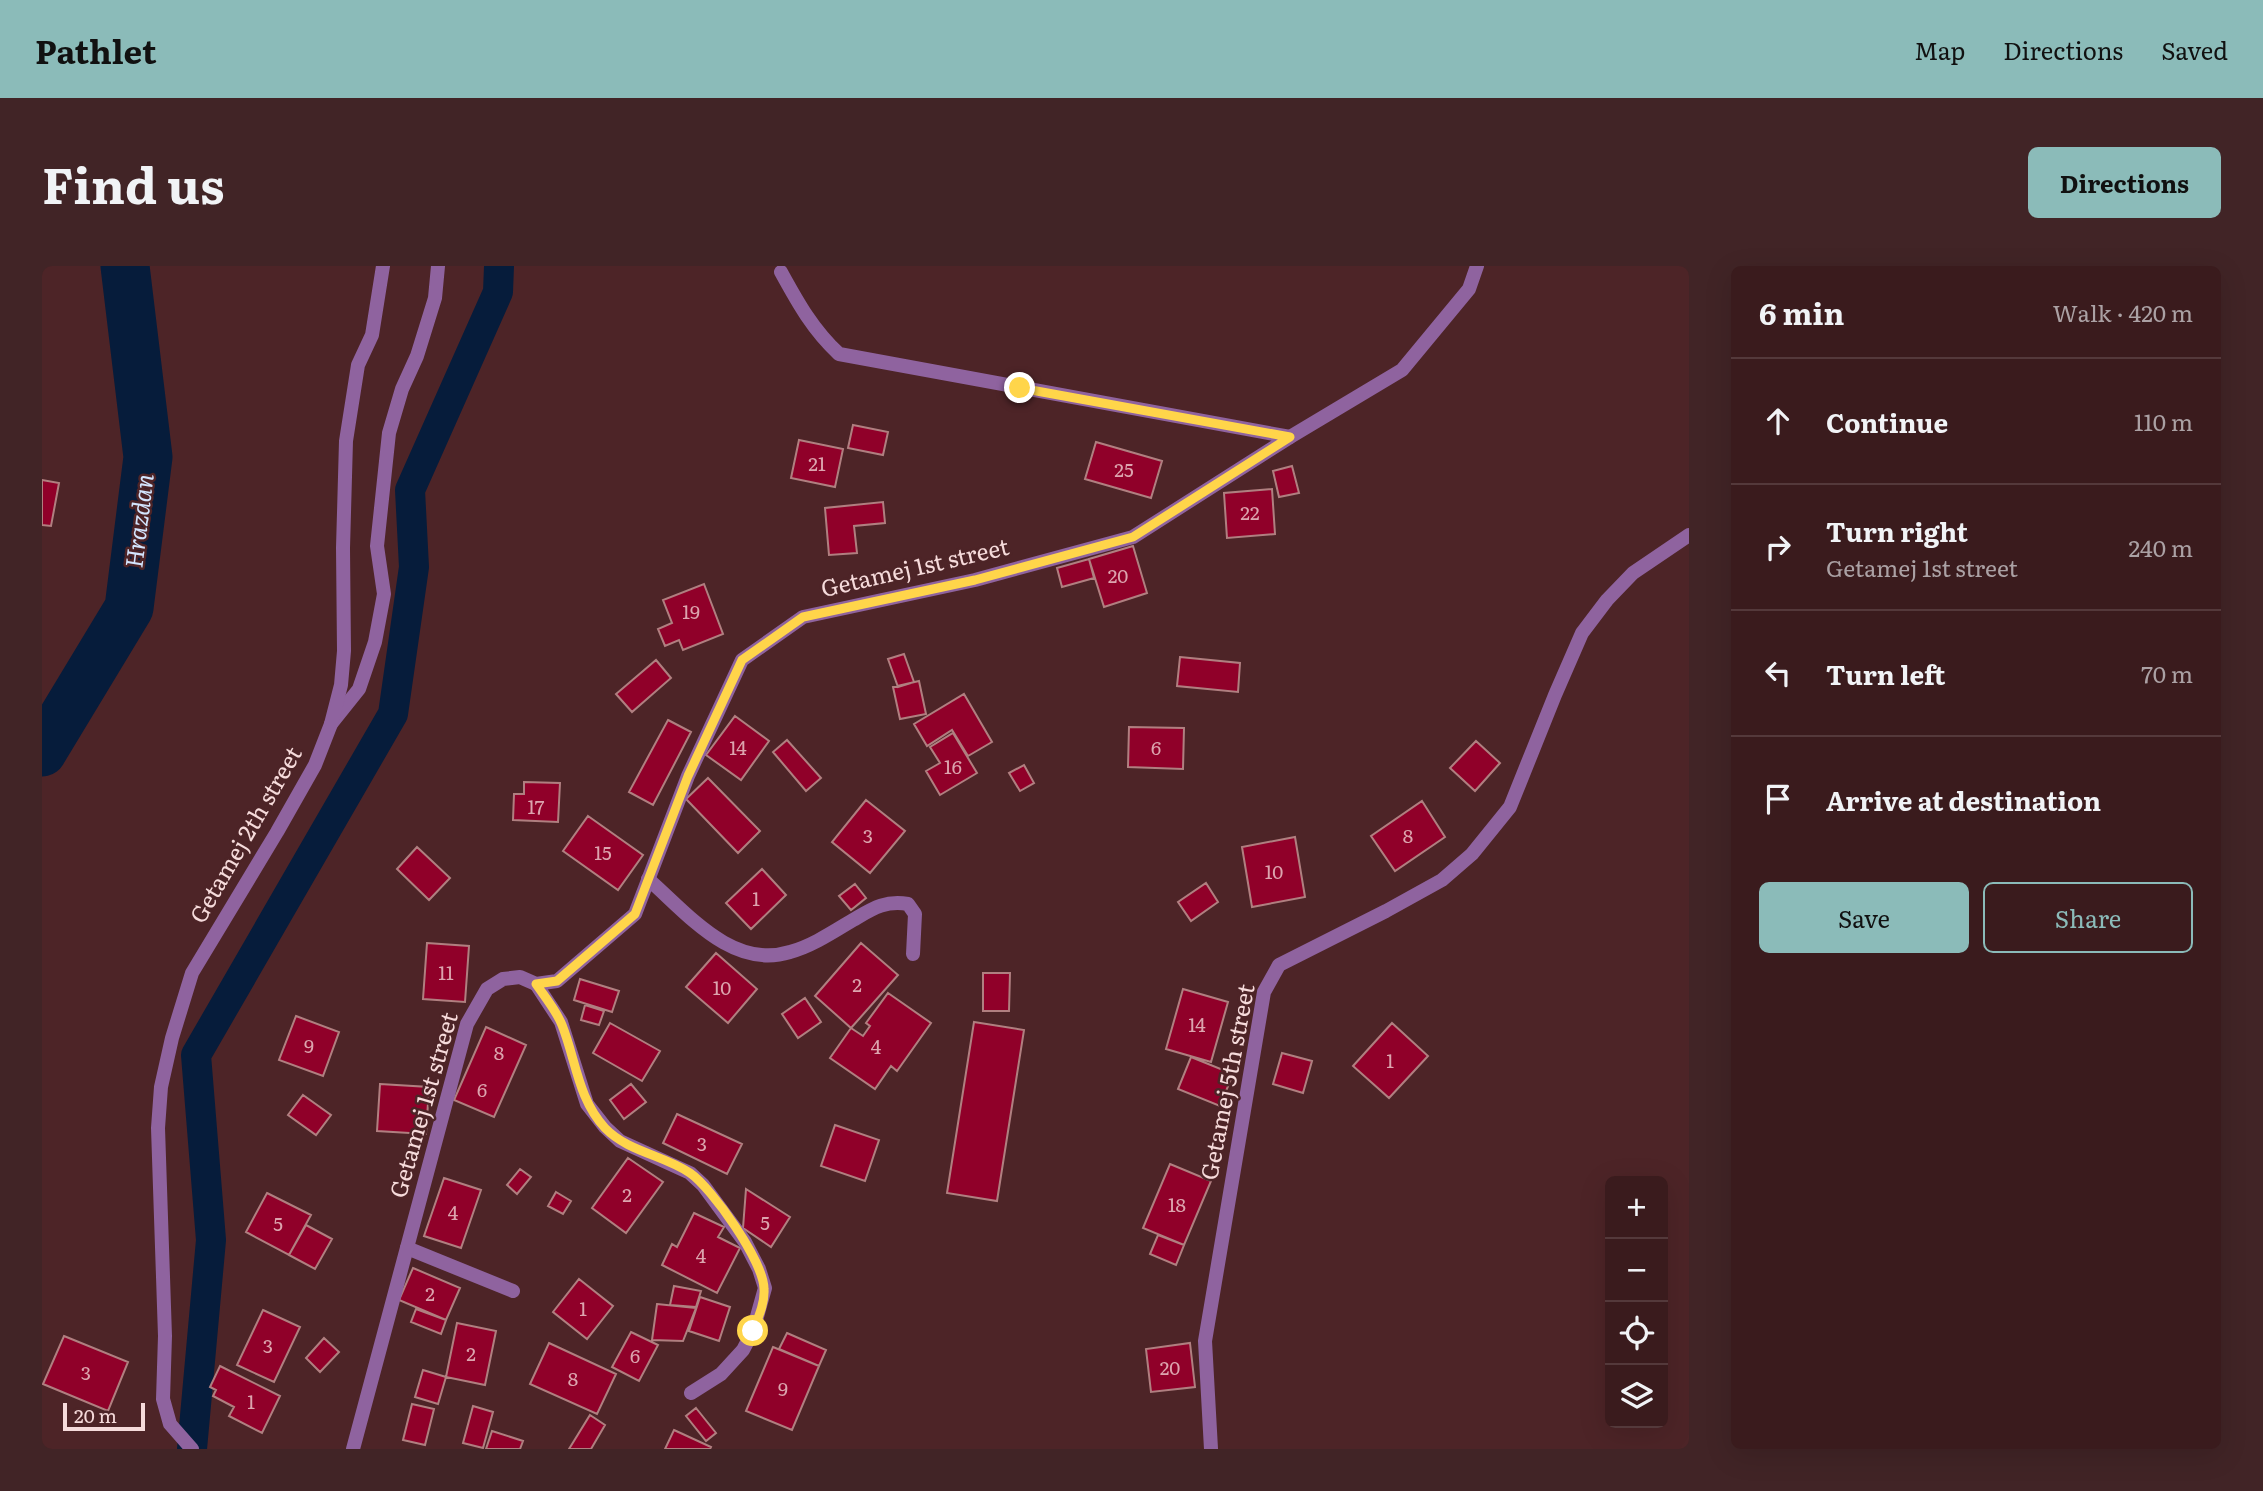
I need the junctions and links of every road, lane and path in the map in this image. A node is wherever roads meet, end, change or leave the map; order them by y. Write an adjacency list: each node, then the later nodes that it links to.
1 (383, 266): 7 (street, Getamej 2th street)
2 (438, 266): 7 (street)
3 (1477, 266): 5 (street, Getamej 1st street)
4 (781, 272): 5 (street)
5 (1290, 437): 8 (street, Getamej 1st street)
6 (1689, 535): 16 (street, Getamej 5th street)
7 (331, 724): 14 (street, Getamej 2th street)
8 (649, 878): 9 (street); 10 (street, Getamej 1st street)
9 (912, 954)
10 (536, 984): 11 (street, Getamej 1st street); 13 (street)
11 (407, 1248): 12 (street); 15 (street, Getamej 1st street)
12 (513, 1292)
13 (691, 1393)
14 (192, 1449)
15 (353, 1449)
16 (1211, 1449)

